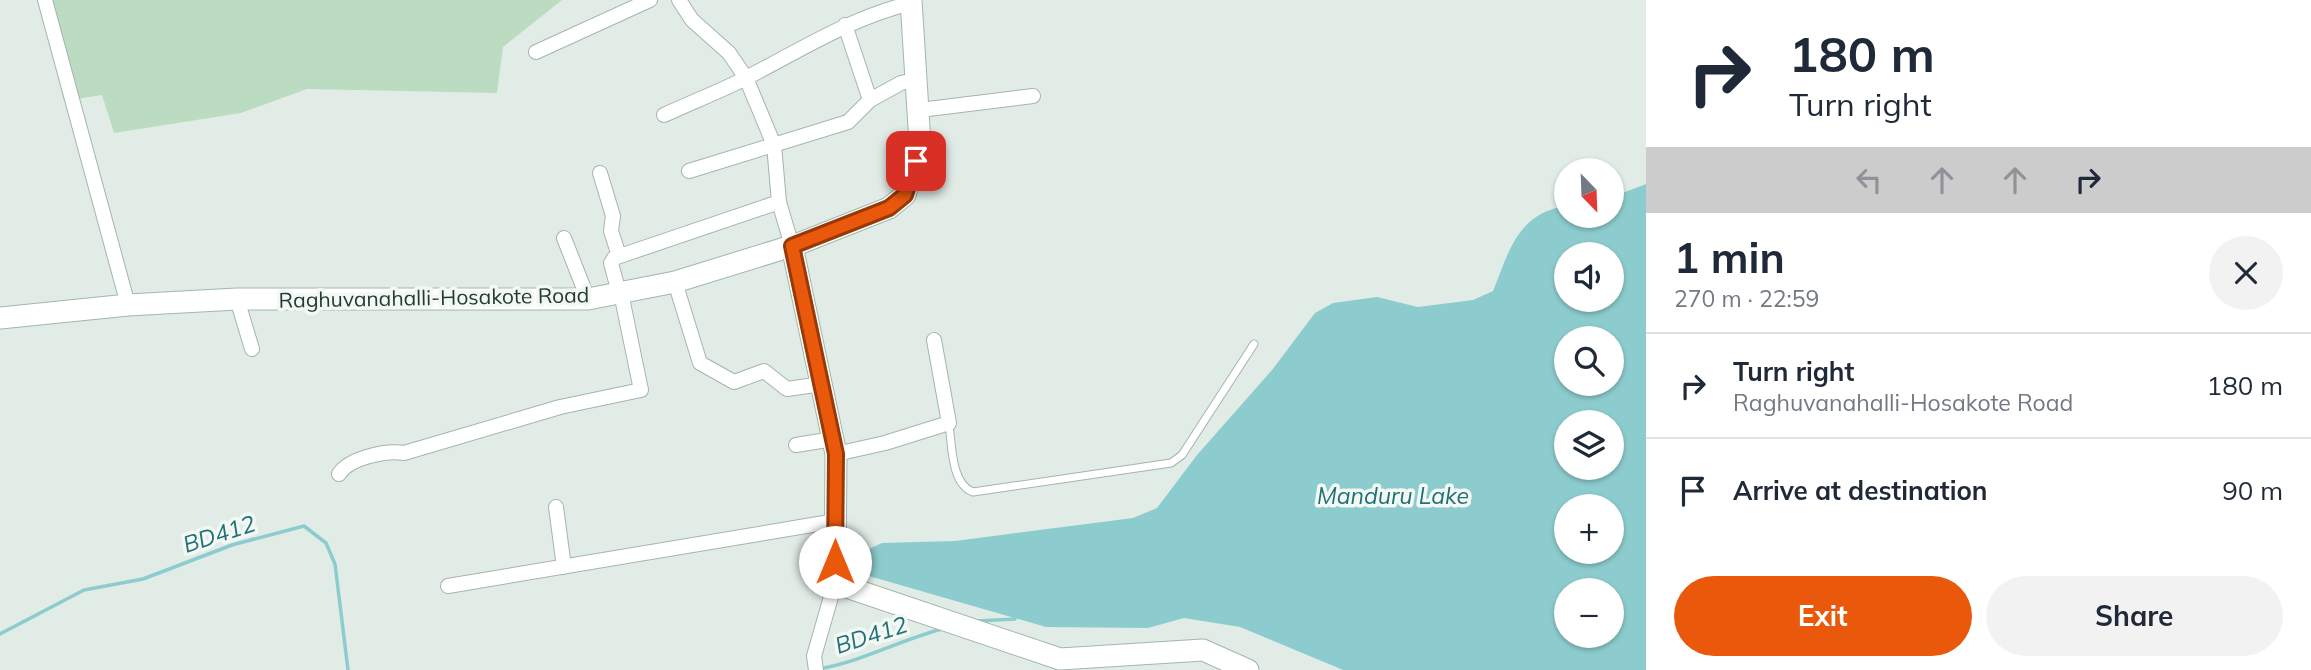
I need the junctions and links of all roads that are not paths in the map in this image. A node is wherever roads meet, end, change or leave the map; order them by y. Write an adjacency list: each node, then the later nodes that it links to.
1 (45, 0): 24 (street)
2 (650, 0): 6 (street)
3 (679, 0): 7 (street)
4 (911, 1): 5 (street); 8 (main road, Raghuvanahalli-Hosakote Road)
5 (845, 25): 7 (street); 10 (street)
6 (536, 52)
7 (747, 78): 12 (street); 13 (street)
8 (918, 79): 10 (street); 11 (main road, Raghuvanahalli-Hosakote Road)
9 (1033, 96): 11 (street)
10 (870, 100): 13 (street)
11 (920, 110): 18 (main road, Raghuvanahalli-Hosakote Road)
12 (664, 115)
13 (774, 145): 14 (street); 16 (street)
14 (689, 171)
15 (600, 173): 19 (street)
16 (779, 202): 18 (street); 19 (street)
17 (564, 238): 23 (street)
18 (792, 246): 20 (main road, Raghuvanahalli-Hosakote Road); 29 (main road)
19 (619, 256): 21 (street)
20 (674, 282): 21 (main road, Raghuvanahalli-Hosakote Road); 29 (street)
21 (620, 293): 23 (main road, Raghuvanahalli-Hosakote Road); 33 (street)
22 (237, 299): 23 (main road, Raghuvanahalli-Hosakote Road); 24 (main road, Raghuvanahalli-Hosakote Road); 28 (street)
23 (588, 299)
24 (128, 305): 25 (main road, Raghuvanahalli-Hosakote Road)
25 (0, 318)
26 (934, 340): 30 (street)
27 (1254, 344): 30 (lane)
28 (252, 349)
29 (819, 385): 32 (main road)
30 (948, 423): 32 (street)
31 (796, 445): 32 (street)
32 (834, 447): 35 (main road)
33 (339, 474)
34 (556, 507): 36 (street)
35 (836, 521): 36 (street); 37 (main road)
36 (564, 567): 38 (street)
37 (835, 583): 39 (street); 40 (main road)
38 (448, 586)
39 (816, 670)
40 (1248, 670)

